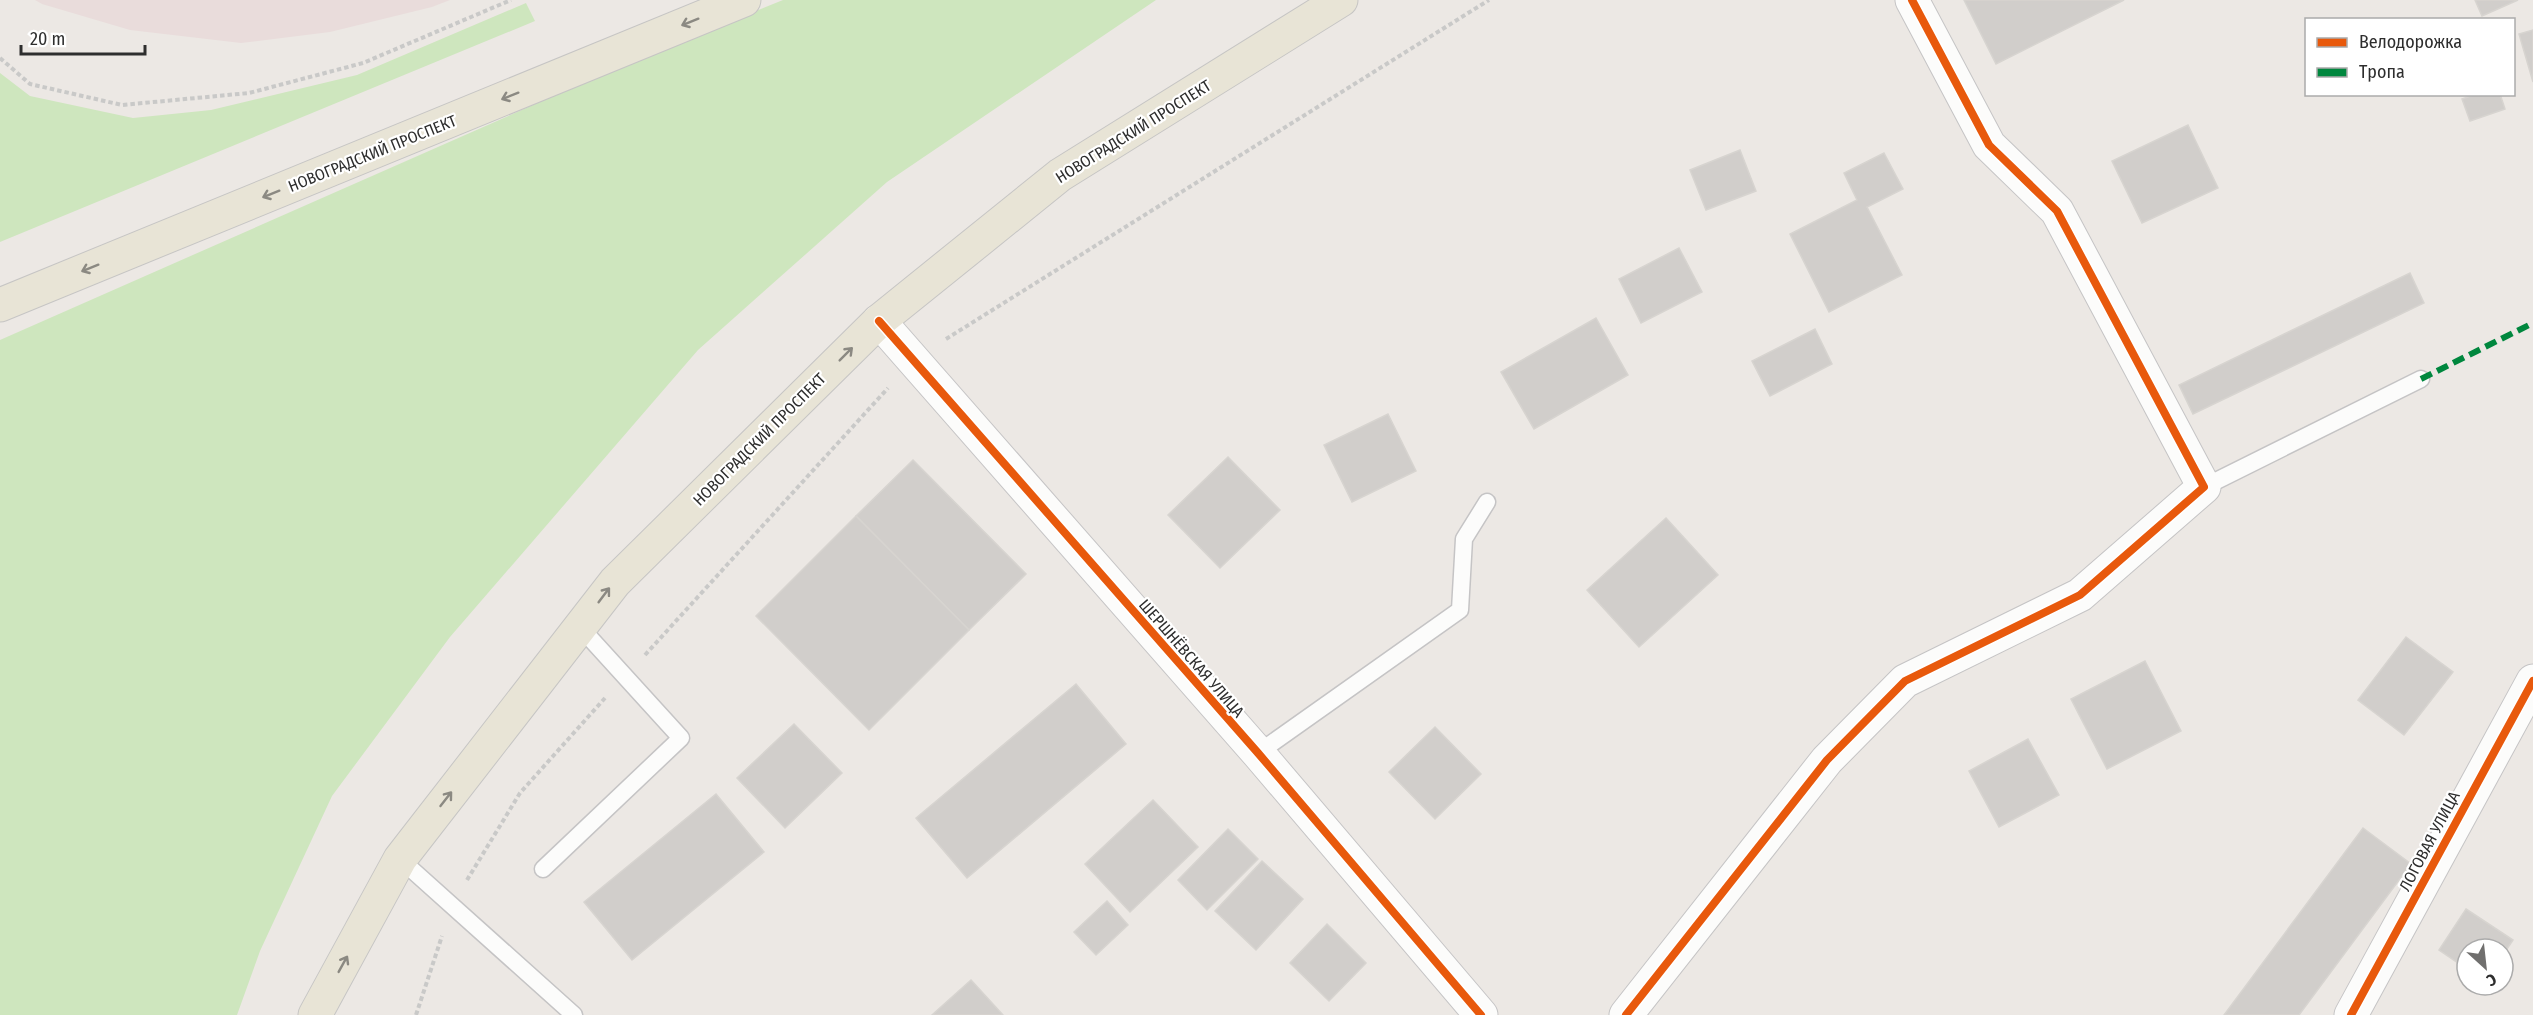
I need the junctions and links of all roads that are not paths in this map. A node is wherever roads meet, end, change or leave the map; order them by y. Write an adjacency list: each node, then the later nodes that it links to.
1 (744, 0): 4 (main road, НОВОГРАДСКИЙ ПРОСПЕКТ, one-way to 4)
2 (1341, 0): 5 (main road, НОВОГРАДСКИЙ ПРОСПЕКТ)
3 (1912, 0): 7 (street)
4 (0, 305)
5 (879, 321): 9 (main road, НОВОГРАДСКИЙ ПРОСПЕКТ, one-way to 5); 11 (street, ШЕРШНЁВСКАЯ УЛИЦА)
6 (2421, 379): 7 (lane)
7 (2204, 487): 17 (street)
8 (1487, 502): 11 (lane)
9 (580, 627): 12 (main road, НОВОГРАДСКИЙ ПРОСПЕКТ, one-way to 9); 13 (lane)
10 (2533, 681): 18 (street, ЛОГОВАЯ УЛИЦА)
11 (1258, 753): 16 (street, ШЕРШНЁВСКАЯ УЛИЦА)
12 (400, 859): 14 (main road, НОВОГРАДСКИЙ ПРОСПЕКТ, one-way to 12); 15 (lane)
13 (543, 869)
14 (315, 1015)
15 (574, 1015)
16 (1481, 1015)
17 (1626, 1015)
18 (2351, 1015)

